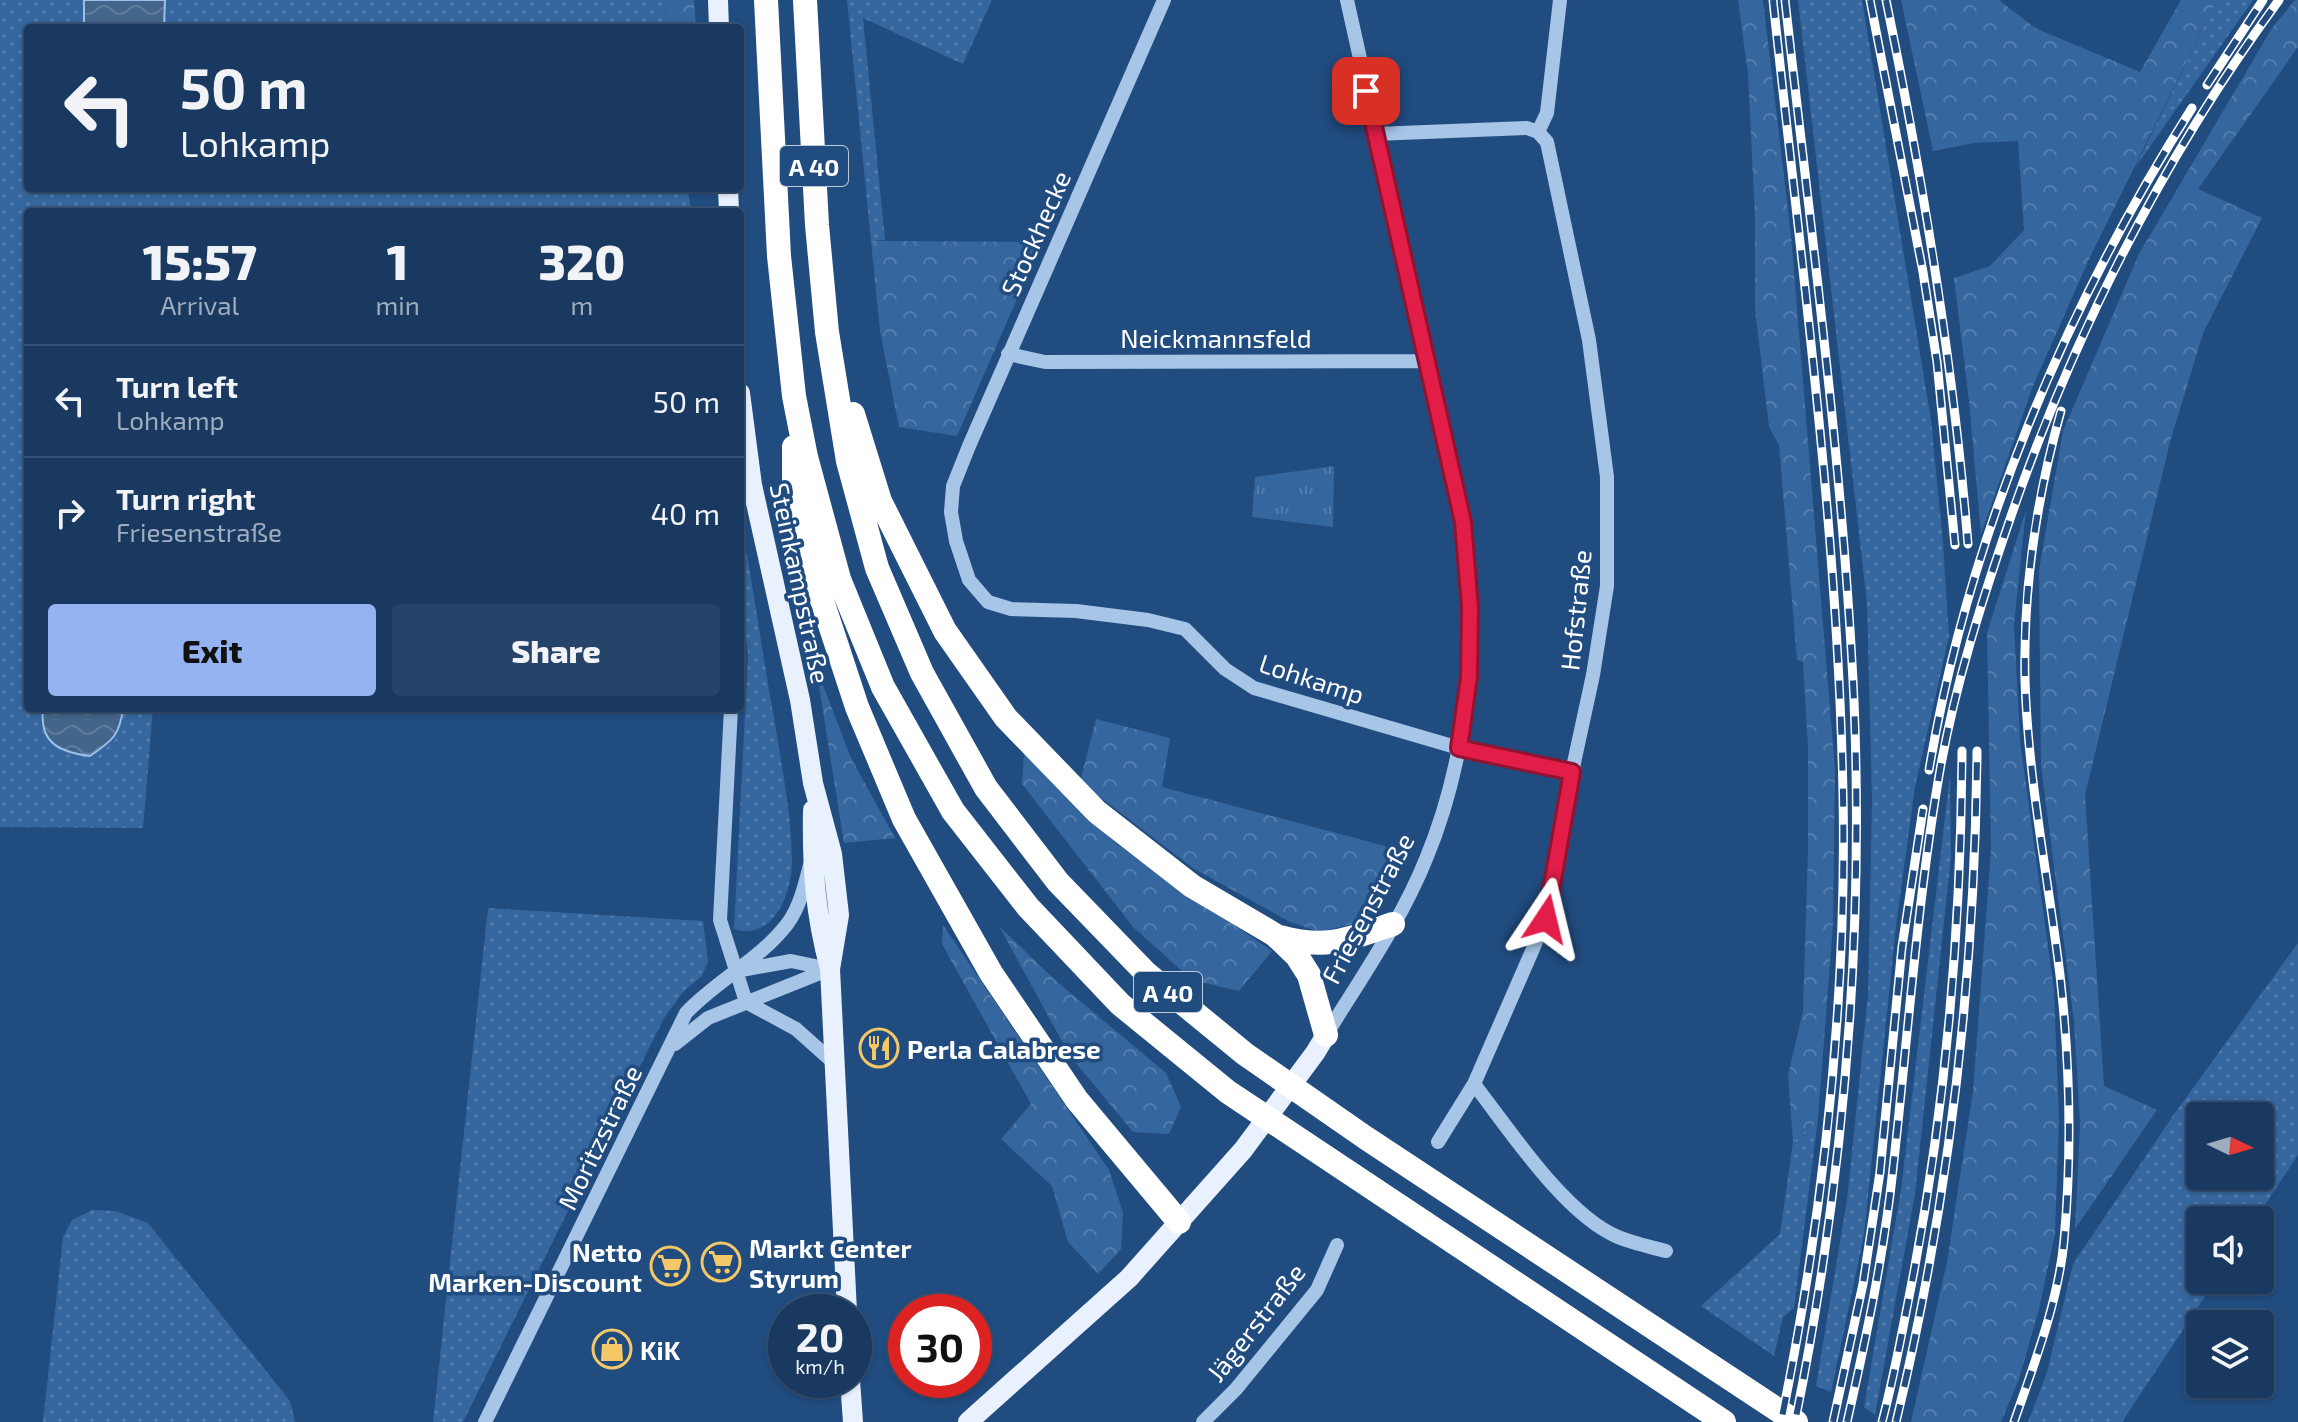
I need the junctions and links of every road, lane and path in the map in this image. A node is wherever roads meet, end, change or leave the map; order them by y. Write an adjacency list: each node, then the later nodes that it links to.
1 (718, 0): 7 (main road)
2 (766, 0): 13 (highway, A 40)
3 (805, 0): 10 (highway, A 40)
4 (1164, 0): 11 (street, Stockhecke)
5 (1347, 0): 9 (street, Friesenstraße)
6 (1560, 0): 8 (street)
7 (719, 24)
8 (1538, 132): 9 (street); 18 (street, Hofstraße)
9 (1375, 134): 12 (street, Friesenstraße)
10 (827, 332): 22 (highway); 41 (highway, A 40)
11 (1008, 354): 12 (street, Neickmannsfeld); 15 (street, Stockhecke)
12 (1425, 361): 17 (street, Friesenstraße)
13 (794, 396): 31 (highway); 40 (highway, A 40)
14 (744, 424): 19 (main road, Steinkampstraße)
15 (953, 486): 17 (street, Lohkamp)
16 (731, 712): 24 (street)
17 (1459, 748): 18 (street, Lohkamp); 21 (street, Friesenstraße)
18 (1572, 772): 29 (street, Hofstraße)
19 (813, 783): 20 (main road, Steinkampstraße); 23 (main road, Steinkampstraße)
20 (813, 853): 23 (main road, Steinkampstraße); 24 (street, Moritzstraße)
21 (1393, 924): 22 (highway); 26 (street, Friesenstraße)
22 (1275, 935): 26 (highway)
23 (830, 969): 24 (street); 25 (street, Moritzstraße); 28 (main road, Steinkampstraße)
24 (734, 971): 25 (street); 27 (street, Moritzstraße)
25 (746, 1002): 27 (street, Moritzstraße); 28 (street)
26 (1321, 1044): 31 (main road, Friesenstraße)
27 (671, 1046): 36 (street, Moritzstraße)
28 (833, 1062): 34 (main road, Steinkampstraße)
29 (1474, 1084): 30 (street, Hofstraße); 33 (street)
30 (1438, 1142)
31 (1179, 1222): 38 (main road, Friesenstraße)
32 (1337, 1245): 39 (street, Jägerstraße)
33 (1666, 1251)
34 (846, 1294)
35 (851, 1398): 37 (main road)
36 (485, 1422)
37 (853, 1422)
38 (968, 1422)
39 (1203, 1422)
40 (1724, 1422)
41 (1796, 1422)

